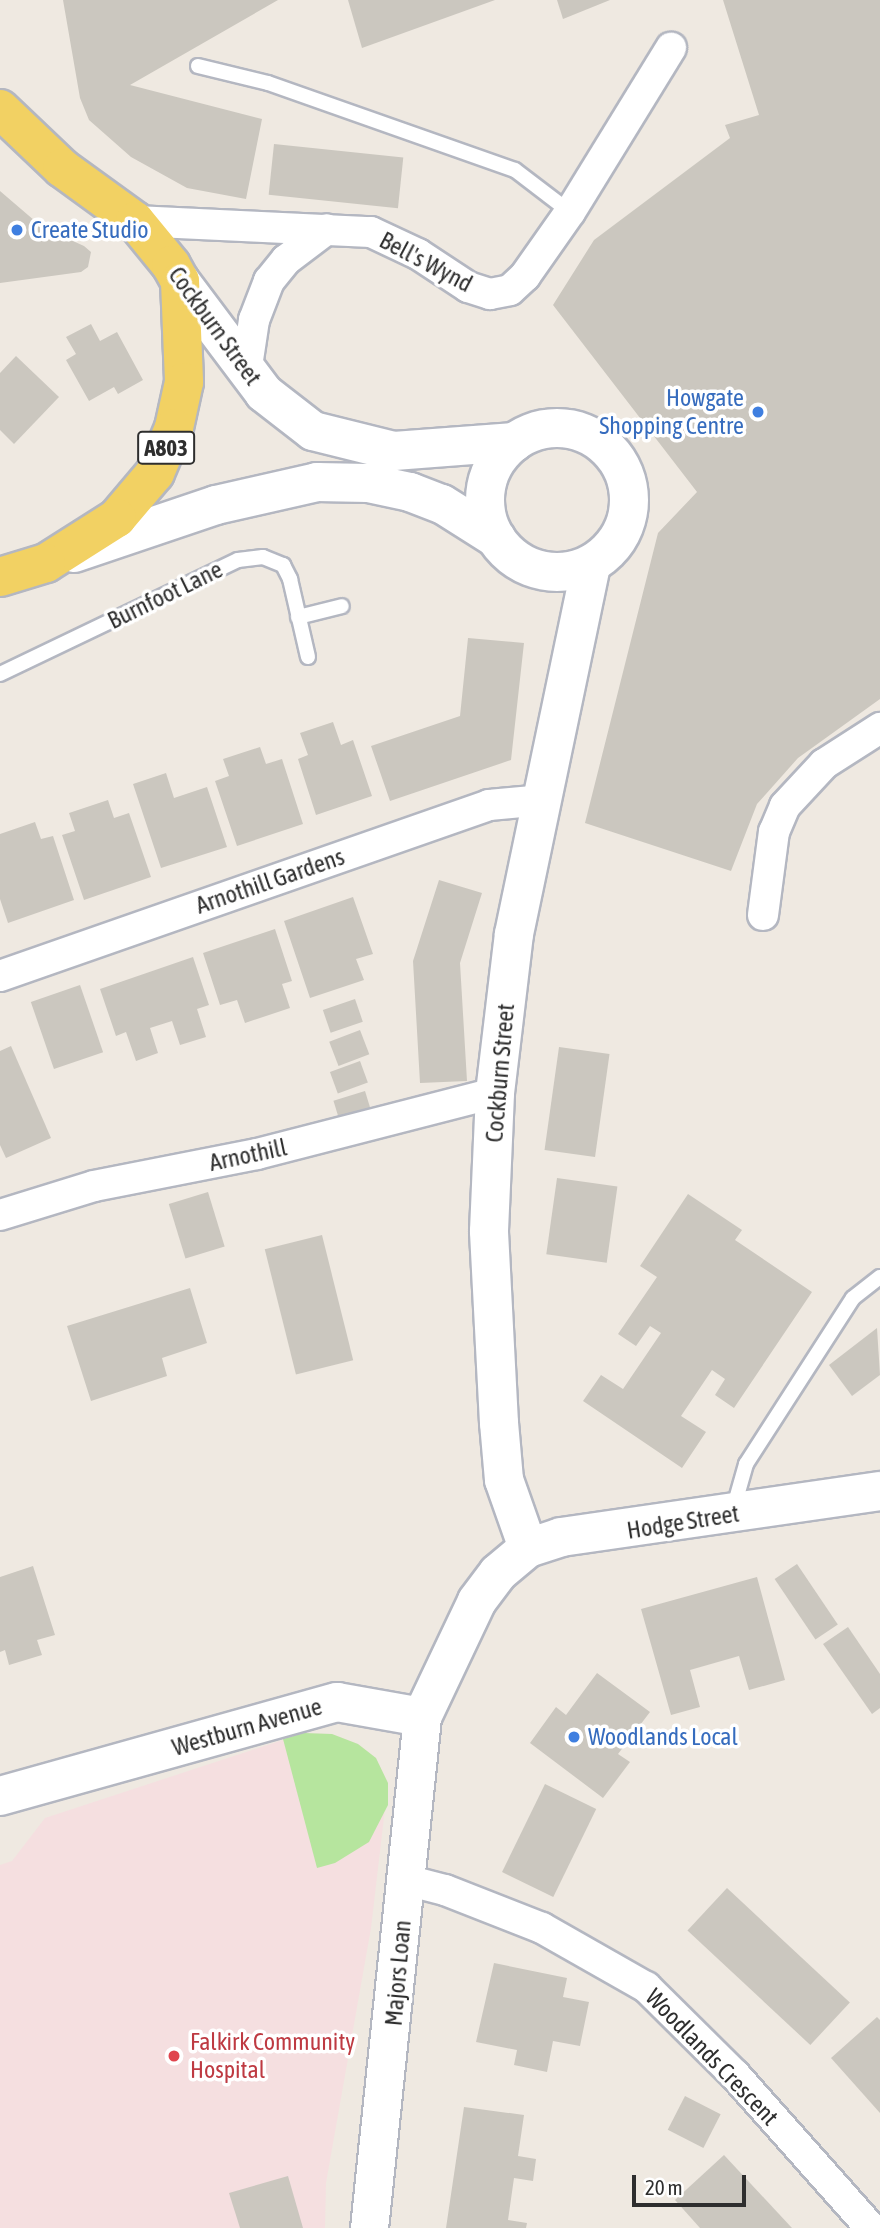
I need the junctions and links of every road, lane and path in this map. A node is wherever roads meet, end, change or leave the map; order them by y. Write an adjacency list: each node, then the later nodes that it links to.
1 (671, 48): 4 (street, Bell's Wynd)
2 (198, 66): 4 (lane)
3 (0, 109): 5 (main road, Cockburn Street)
4 (570, 212): 6 (street, Bell's Wynd)
5 (135, 222): 6 (street, Bell's Wynd); 7 (main road, Cockburn Street)
6 (327, 229): 8 (street)
7 (180, 281): 8 (main road, Cockburn Street); 11 (main road, A803)
8 (246, 373): 9 (main road, Cockburn Street)
9 (515, 442): 10 (main road, Cockburn Street); 12 (main road, Cockburn Street)
10 (496, 538): 11 (main road, Cockburn Street); 13 (main road, Cockburn Street)
11 (46, 563): 14 (main road, A803)
12 (591, 565): 13 (main road); 17 (main road, Cockburn Street)
13 (538, 570): 17 (main road)
14 (0, 577)
15 (342, 606): 16 (lane)
16 (298, 617): 18 (lane, Burnfoot Lane); 19 (lane, Burnfoot Lane)
17 (578, 641): 21 (main road, Cockburn Street)
18 (307, 656)
19 (0, 674)
20 (880, 728): 22 (street)
21 (544, 800): 23 (street, Arnothill Gardens); 24 (main road, Cockburn Street)
22 (763, 915)
23 (0, 976)
24 (495, 1093): 25 (street, Arnothill); 29 (main road, Cockburn Street)
25 (0, 1215)
26 (880, 1277): 28 (lane)
27 (880, 1491): 28 (main road, Hodge Street)
28 (732, 1515): 29 (main road, Hodge Street)
29 (528, 1548): 30 (main road)
30 (422, 1717): 31 (main road, Westburn Avenue); 32 (street, Majors Loan)
31 (0, 1796)
32 (406, 1880): 33 (street, Majors Loan); 34 (street, Woodlands Crescent)
33 (369, 2228)
34 (871, 2228)

